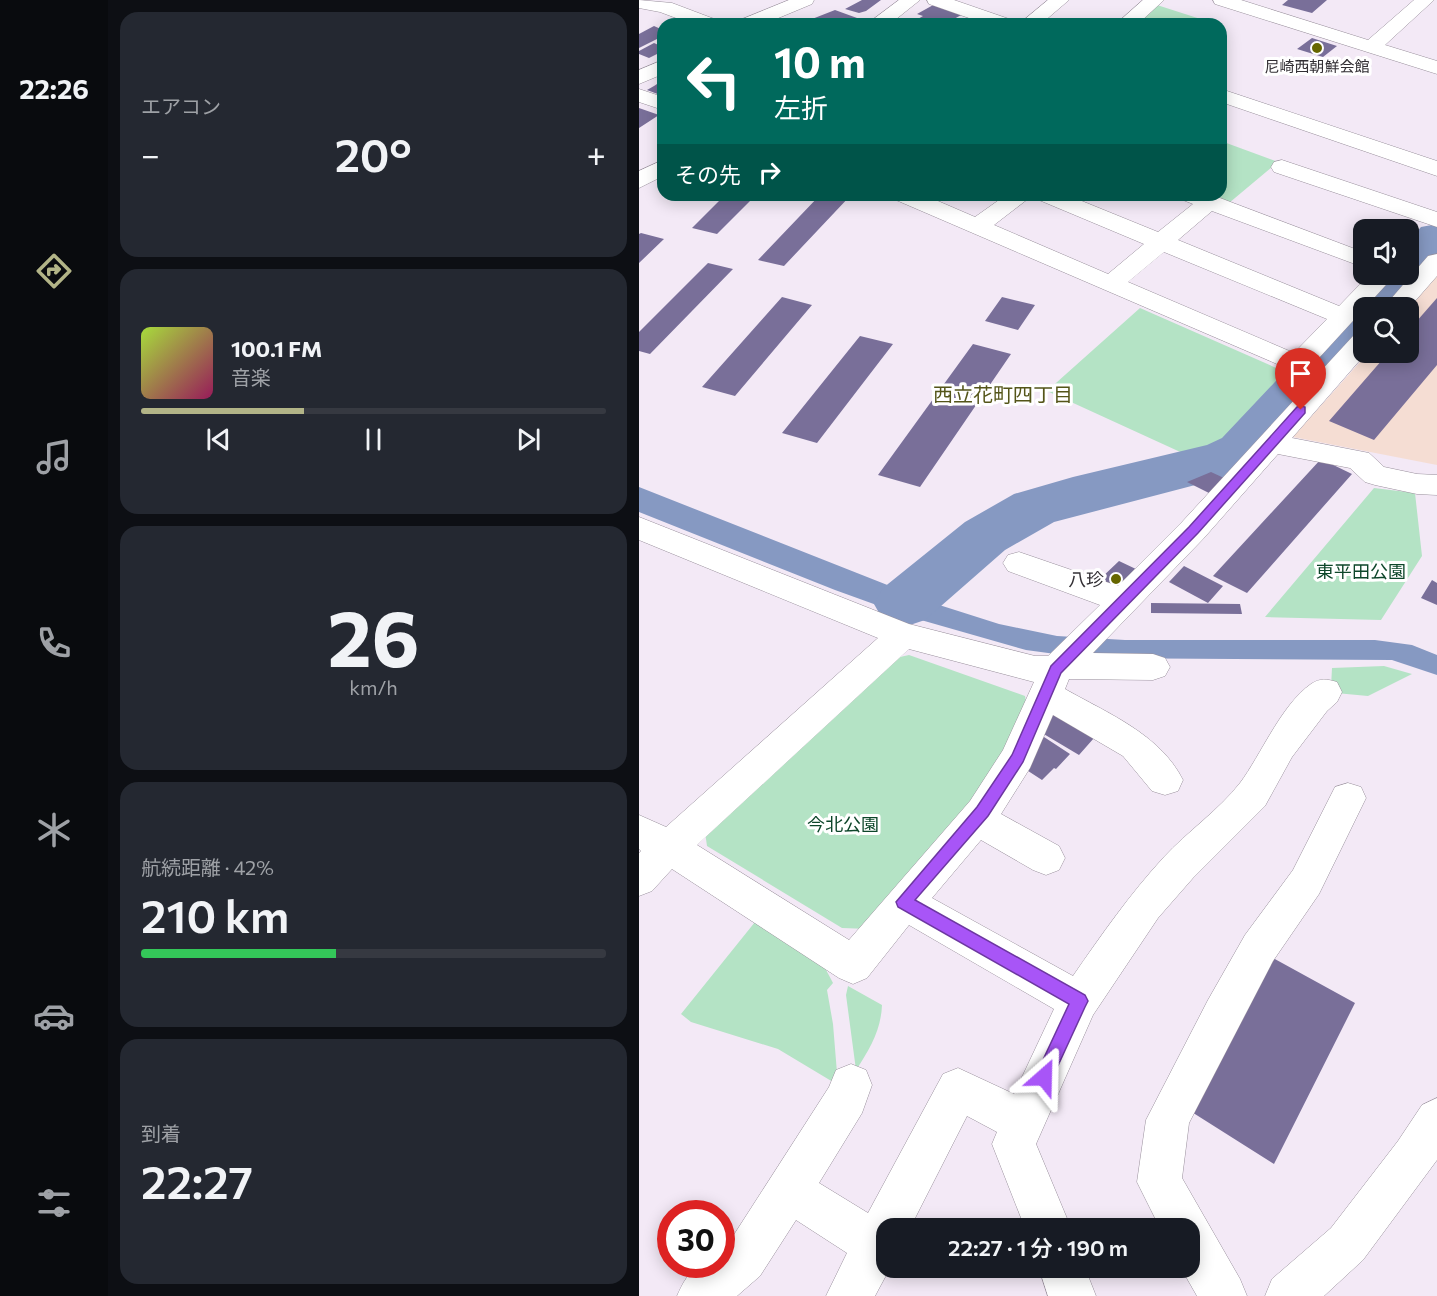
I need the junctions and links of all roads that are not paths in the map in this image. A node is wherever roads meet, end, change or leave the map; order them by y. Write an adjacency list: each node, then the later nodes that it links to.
1 (911, 0): 11 (street)
2 (936, 0): 12 (street)
3 (1060, 0): 13 (street)
4 (1155, 0): 14 (street)
5 (1425, 0): 15 (street)
6 (639, 2): 9 (street)
7 (787, 2): 10 (street)
8 (1224, 9): 15 (street)
9 (694, 18)
10 (758, 18)
11 (886, 18)
12 (988, 18)
13 (1037, 18)
14 (1133, 18)
15 (1371, 47): 16 (street)
16 (1437, 68)
17 (657, 69): 18 (street)
18 (639, 78)
19 (639, 96): 21 (street)
20 (1227, 97): 23 (street)
21 (657, 102)
22 (1282, 167): 31 (street)
23 (1437, 169)
24 (657, 170): 25 (street)
25 (639, 181)
26 (918, 201): 32 (street)
27 (1012, 201): 32 (street)
28 (1062, 201): 33 (street)
29 (1197, 201): 33 (street)
30 (1208, 201): 34 (street)
31 (1437, 220)
32 (977, 226): 37 (street)
33 (1163, 242): 37 (street); 39 (street)
34 (1353, 256)
35 (1437, 261): 36 (street)
36 (1419, 273)
37 (1111, 284): 39 (street)
38 (1374, 285): 39 (street)
39 (1344, 317)
40 (1353, 352): 41 (street)
41 (1270, 443): 42 (street); 45 (street)
42 (1437, 485)
43 (639, 528): 46 (street)
44 (1019, 563): 45 (street)
45 (1125, 600): 48 (street)
46 (903, 635): 48 (street); 53 (street)
47 (1153, 667): 48 (street)
48 (1056, 673): 50 (street); 52 (street)
49 (1325, 692): 57 (street)
50 (1165, 780)
51 (1348, 798): 64 (street)
52 (977, 819): 54 (street); 56 (street)
53 (654, 839): 55 (street); 56 (street)
54 (1046, 858)
55 (639, 879)
56 (904, 902): 57 (street)
57 (1079, 1001): 60 (street)
58 (851, 1085): 61 (street)
59 (1437, 1120): 73 (street)
60 (1024, 1122): 62 (street); 63 (street)
61 (789, 1190): 65 (street); 69 (street)
62 (891, 1218)
63 (1044, 1218)
64 (1179, 1218)
65 (876, 1244)
66 (876, 1247): 70 (street)
67 (1200, 1255): 72 (street)
68 (1066, 1278): 71 (street)
69 (701, 1296)
70 (850, 1296)
71 (1072, 1296)
72 (1223, 1296)
73 (1289, 1296)

